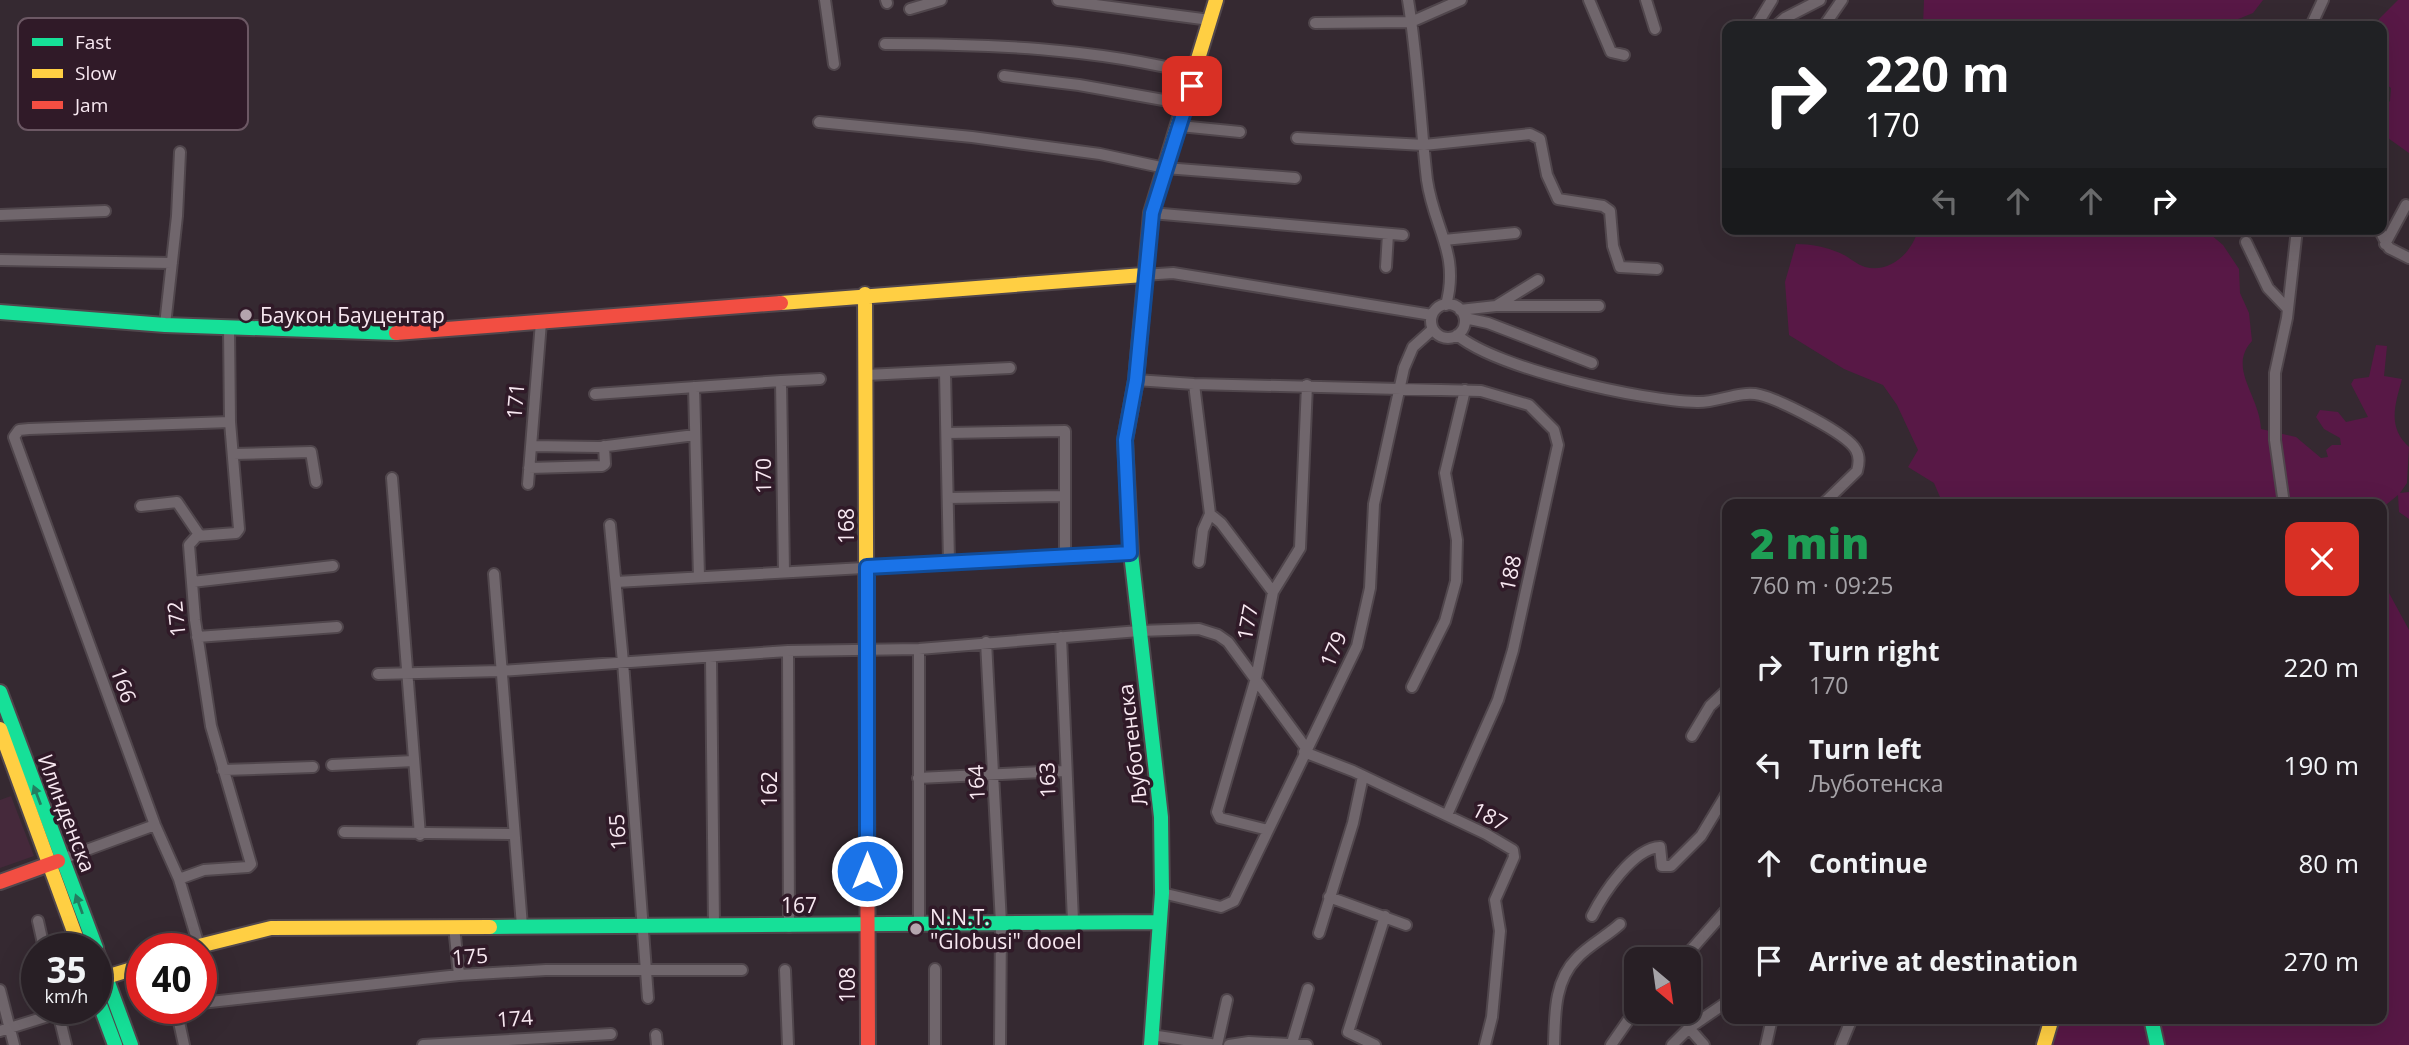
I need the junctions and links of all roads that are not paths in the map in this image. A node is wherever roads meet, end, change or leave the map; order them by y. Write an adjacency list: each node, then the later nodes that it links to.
1 (825, 0): 24 (street)
2 (941, 0): 13 (street)
3 (1058, 0): 14 (street)
4 (1216, 0): 14 (street, Љуботенска)
5 (1408, 0): 19 (street)
6 (1461, 0): 19 (street)
7 (1589, 0): 23 (street)
8 (1646, 0): 21 (street)
9 (1772, 0): 15 (street)
10 (1820, 0): 16 (street)
11 (1842, 0): 17 (street)
12 (2323, 0): 18 (street)
13 (910, 9)
14 (1210, 20): 25 (street, Љуботенска)
15 (1759, 21)
16 (1782, 21)
17 (1827, 21)
18 (2313, 21)
19 (1411, 22): 20 (street); 32 (street)
20 (1315, 23)
21 (1655, 29)
22 (885, 44): 25 (street)
23 (1625, 55)
24 (834, 64)
25 (1195, 74): 27 (street, Љуботенска)
26 (1004, 76): 27 (street)
27 (1186, 104): 29 (street, Љуботенска)
28 (819, 122): 34 (street)
29 (1180, 127): 30 (street); 34 (street, Љуботенска)
30 (1240, 132)
31 (1297, 138): 32 (street)
32 (1424, 145): 45 (street); 52 (street)
33 (180, 152): 50 (street)
34 (1165, 168): 35 (street); 38 (street, Љуботенска)
35 (1295, 178)
36 (2406, 205): 47 (street)
37 (105, 211): 39 (street)
38 (1152, 213): 41 (street); 53 (street, Љуботенска)
39 (0, 215)
40 (1514, 233): 45 (street)
41 (1388, 234): 42 (street); 51 (street)
42 (1403, 235)
43 (2296, 235): 59 (street)
44 (2381, 235): 47 (street)
45 (1444, 240): 56 (street)
46 (2246, 242): 59 (street)
47 (2385, 244): 48 (street)
48 (2409, 258)
49 (0, 260): 50 (street)
50 (172, 264): 64 (street)
51 (1386, 267)
52 (1657, 269)
53 (1143, 275): 55 (street); 62 (street); 73 (street, Љуботенска)
54 (1538, 280): 57 (street)
55 (865, 294): 63 (street); 71 (street, 168)
56 (1446, 304): 61 (street); 62 (street)
57 (1496, 306): 58 (street); 61 (street)
58 (1599, 306)
59 (2288, 309): 94 (street)
60 (0, 312): 64 (street)
61 (1463, 314): 67 (street); 68 (street)
62 (1432, 315): 66 (street)
63 (541, 322): 65 (street); 84 (street, 171)
64 (165, 325): 65 (street)
65 (229, 329): 81 (street)
66 (1433, 329): 67 (street); 78 (street, 179)
67 (1457, 335): 93 (street)
68 (1592, 363)
69 (1010, 368): 70 (street)
70 (946, 372): 71 (street); 82 (street)
71 (866, 375): 104 (street, 168)
72 (820, 379): 74 (street)
73 (1136, 380): 75 (street, 188); 99 (street, Љуботенска)
74 (781, 381): 77 (street); 105 (street, 170)
75 (1194, 384): 76 (street, 188); 96 (street)
76 (1307, 386): 78 (street, 188); 110 (street, 177)
77 (694, 387): 80 (street); 83 (street)
78 (1400, 389): 79 (street, 188); 130 (street, 179)
79 (1465, 390): 125 (street); 140 (street, 188)
80 (595, 394)
81 (230, 422): 86 (street); 141 (street, 166)
82 (948, 433): 91 (street); 92 (street)
83 (695, 435): 85 (street); 107 (street)
84 (531, 446): 85 (street); 87 (street, 171)
85 (604, 446): 87 (street)
86 (233, 454): 89 (street); 98 (street)
87 (529, 468): 90 (street, 171)
88 (392, 478): 123 (street)
89 (316, 482)
90 (528, 484)
91 (1064, 496): 92 (street); 100 (street)
92 (948, 498): 101 (street)
93 (1828, 499)
94 (2283, 499)
95 (141, 506): 98 (street)
96 (1210, 514): 102 (street); 110 (street)
97 (610, 525): 109 (street, 165)
98 (200, 536): 108 (street, 172)
99 (1130, 553): 100 (street); 112 (street, Љуботенска)
100 (1065, 557): 101 (street)
101 (949, 562): 104 (street)
102 (1199, 562)
103 (333, 566): 108 (street)
104 (867, 567): 105 (street); 118 (street, 168)
105 (784, 572): 107 (street)
106 (494, 574): 121 (street)
107 (699, 577): 109 (street)
108 (192, 582): 113 (street, 172)
109 (616, 582): 120 (street, 165)
110 (1273, 592): 124 (street, 177)
111 (337, 627): 113 (street)
112 (1139, 631): 114 (street); 124 (street); 149 (street, Љуботенска)
113 (197, 637): 134 (street, 172)
114 (1061, 637): 115 (street); 135 (street, 163)
115 (986, 642): 116 (street); 136 (street, 164)
116 (919, 649): 118 (street); 138 (street)
117 (788, 651): 118 (street); 119 (street); 166 (street, 162)
118 (867, 651): 165 (street, 168)
119 (711, 658): 120 (street); 159 (street)
120 (623, 662): 121 (street); 164 (street, 165)
121 (500, 671): 123 (street); 144 (street)
122 (378, 674): 123 (street)
123 (407, 674): 131 (street)
124 (1256, 678): 130 (street); 142 (street, 177)
125 (1412, 687)
126 (0, 692): 146 (street, Илинденска, one-way to 126)
127 (1722, 695): 129 (street)
128 (0, 729): 146 (street, Илинденска)
129 (1692, 736)
130 (1305, 750): 137 (street, 187); 142 (street, 179)
131 (414, 761): 132 (street); 145 (street)
132 (332, 765)
133 (313, 767): 134 (street)
134 (223, 770): 147 (street, 172)
135 (1066, 771): 136 (street); 155 (street, 163)
136 (995, 774): 138 (street); 157 (street, 164)
137 (1363, 776): 140 (street, 187); 150 (street)
138 (918, 778): 160 (street)
139 (1722, 801): 153 (street)
140 (1447, 815): 214 (street, 187)
141 (155, 825): 146 (street); 147 (street, 166)
142 (1268, 830): 149 (street, 179)
143 (344, 832): 145 (street)
144 (514, 834): 145 (street); 163 (street)
145 (420, 835)
146 (56, 862): 148 (street); 168 (street, Илинденска); 169 (street, Илинденска, one-way to 146)
147 (179, 879): 170 (street, 166)
148 (0, 882)
149 (1162, 893): 156 (street, Љуботенска)
150 (1329, 897): 152 (street); 171 (street)
151 (1722, 914): 173 (street)
152 (1385, 916): 161 (street); 213 (street)
153 (1592, 916)
154 (38, 921): 167 (street)
155 (1073, 921): 156 (street, 167); 157 (street, 167)
156 (1159, 922): 199 (street, Љуботенска)
157 (1001, 923): 160 (street, 167); 210 (street, 164)
158 (1620, 924): 215 (street)
159 (714, 925): 164 (street, 167); 166 (street, 167)
160 (919, 925): 165 (street, 167)
161 (1406, 925)
162 (454, 926): 163 (street, 167); 172 (street, 167); 178 (street)
163 (522, 926): 164 (street, 167)
164 (643, 926): 177 (street, 165)
165 (867, 926): 166 (street, 167); 208 (street, 108)
166 (789, 927)
167 (41, 933)
168 (76, 933)
169 (89, 933)
170 (192, 933)
171 (1319, 933)
172 (217, 942)
173 (1693, 947)
174 (935, 969): 209 (street)
175 (742, 970): 177 (street, 175)
176 (785, 970): 207 (street)
177 (646, 971): 178 (street, 175); 182 (street, 165)
178 (459, 975): 184 (street, 175)
179 (1308, 989): 200 (street)
180 (0, 990): 196 (street)
181 (112, 993): 204 (street, Илинденска)
182 (648, 998)
183 (1227, 1000): 199 (street)
184 (217, 1001)
185 (1722, 1005): 195 (street)
186 (22, 1024): 196 (street)
187 (61, 1024): 202 (street)
188 (107, 1024): 203 (street)
189 (179, 1024): 205 (street)
190 (1626, 1024): 216 (street)
191 (1771, 1024): 219 (street)
192 (1850, 1024): 220 (street)
193 (2050, 1024): 221 (street)
194 (2152, 1024): 222 (street)
195 (1689, 1028): 217 (street); 218 (street)
196 (5, 1030): 201 (street)
197 (611, 1034): 198 (street, 174)
198 (534, 1040): 206 (street, 174)
199 (1151, 1040)
200 (1292, 1043): 211 (street); 212 (street)
201 (14, 1045)
202 (66, 1045)
203 (115, 1045)
204 (131, 1045)
205 (184, 1045)
206 (423, 1045)
207 (788, 1045)
208 (868, 1045)
209 (935, 1045)
210 (1000, 1045)
211 (1229, 1045)
212 (1307, 1045)
213 (1375, 1045)
214 (1485, 1045)
215 (1554, 1045)
216 (1611, 1045)
217 (1672, 1045)
218 (1704, 1045)
219 (1766, 1045)
220 (1841, 1045)
221 (2044, 1045)
222 (2157, 1045)

